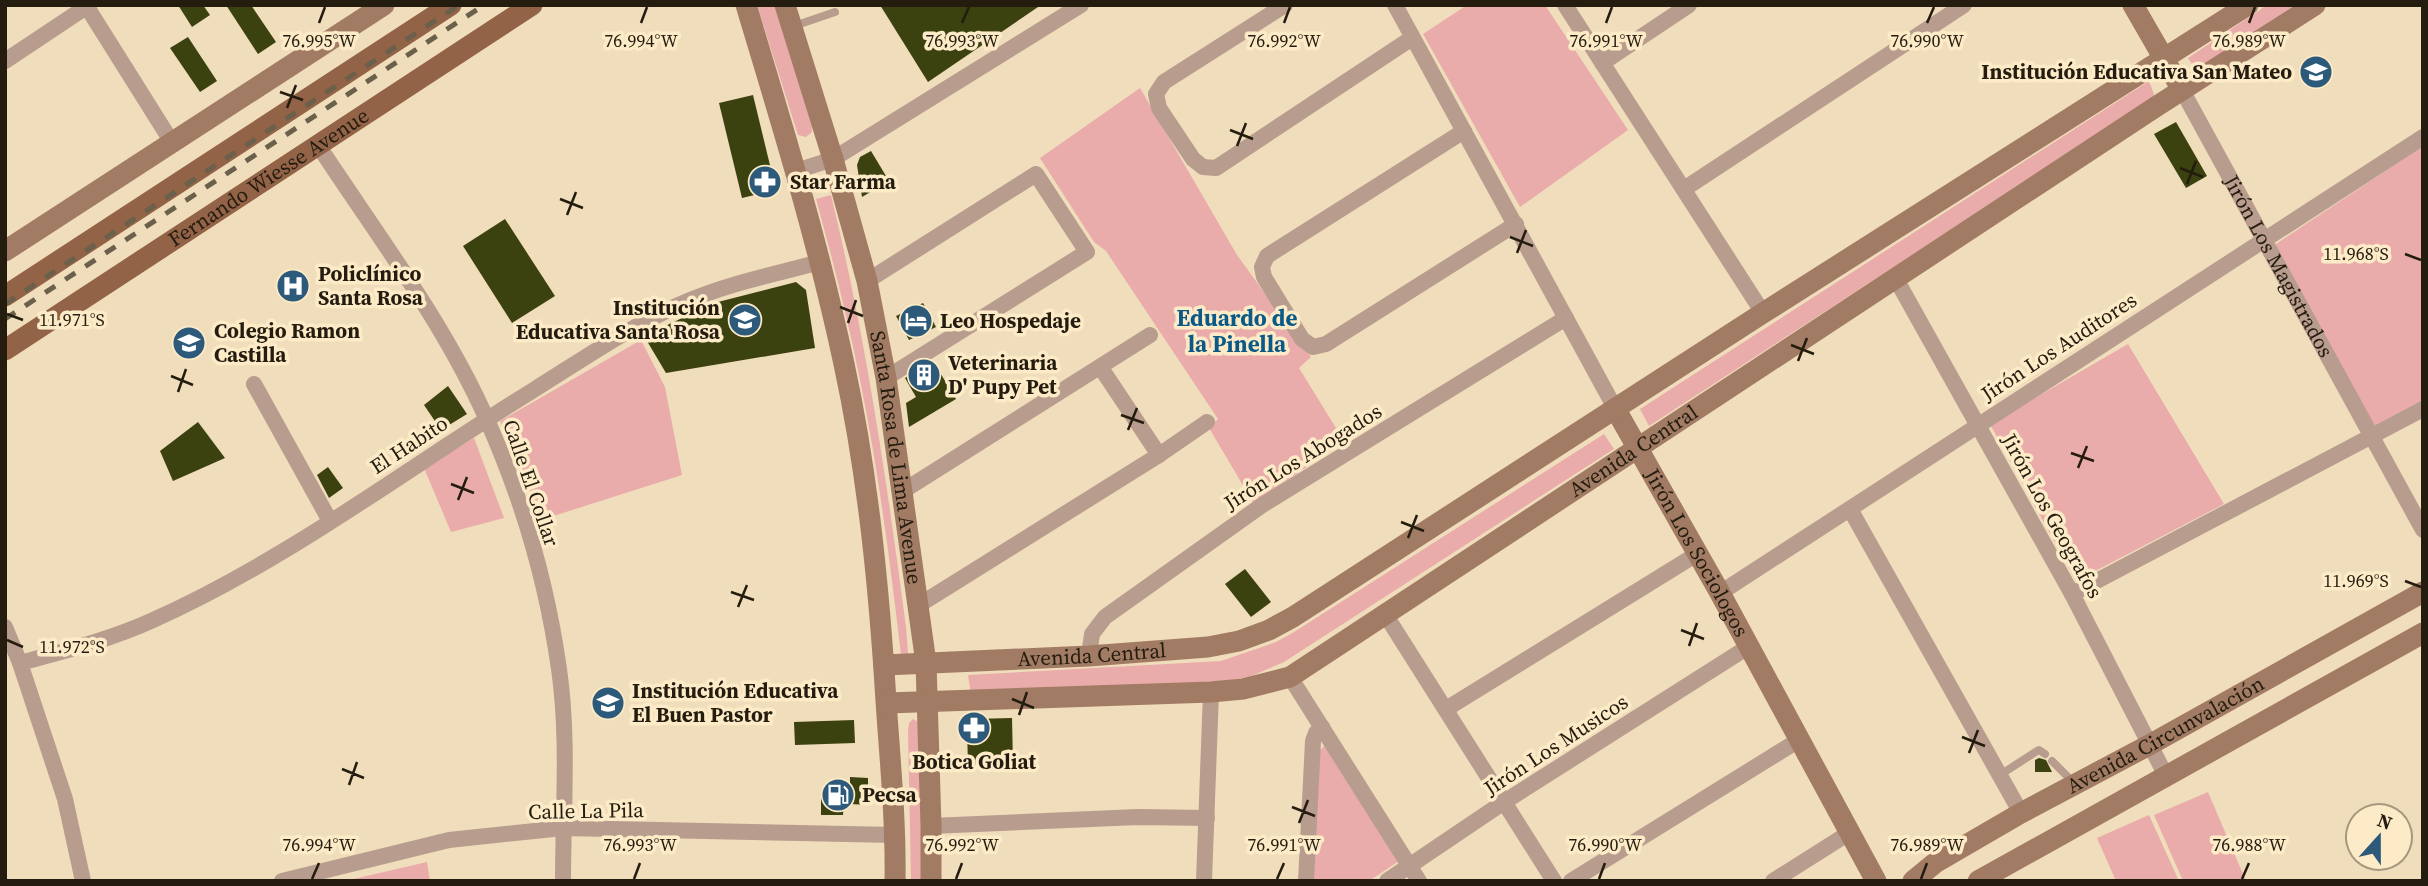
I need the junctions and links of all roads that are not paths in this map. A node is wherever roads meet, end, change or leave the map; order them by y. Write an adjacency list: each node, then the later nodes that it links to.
1 (384, 5): 26 (main road)
2 (451, 5): 37 (main road)
3 (532, 5): 27 (main road, Fernando Wiesse Avenue)
4 (772, 5): 16 (main road)
5 (785, 5): 18 (main road, Santa Rosa de Lima Avenue)
6 (1081, 5): 28 (street)
7 (1284, 5): 19 (street)
8 (1395, 5): 19 (street, Jirón Los Sociologos)
9 (1565, 5): 22 (street)
10 (1689, 5): 22 (street)
11 (1964, 5): 30 (street)
12 (2133, 5): 20 (main road, Jirón Los Magistrados)
13 (2248, 5): 20 (main road, Avenida Central)
14 (2315, 5): 23 (main road, Avenida Central)
15 (88, 6): 21 (street); 26 (street)
16 (748, 9): 29 (main road, Santa Rosa de Lima Avenue)
17 (835, 12): 18 (lane)
18 (792, 27): 28 (main road, Santa Rosa de Lima Avenue)
19 (1412, 38): 24 (street, Jirón Los Sociologos)
20 (2165, 58): 23 (main road, Jirón Los Magistrados); 38 (main road, Avenida Central)
21 (5, 61)
22 (1602, 63): 30 (street)
23 (2182, 90): 32 (street, Jirón Los Magistrados); 35 (main road, Avenida Central)
24 (1464, 131): 31 (street, Jirón Los Sociologos); 31 (street)
25 (2423, 137): 32 (street, Jirón Los Auditores)
26 (173, 144): 33 (main road)
27 (318, 145): 41 (main road, Fernando Wiesse Avenue); 47 (street, Calle El Collar)
28 (833, 159): 29 (street); 36 (main road, Santa Rosa de Lima Avenue)
29 (796, 171): 34 (main road, Santa Rosa de Lima Avenue)
30 (1684, 189): 38 (street)
31 (1516, 224): 39 (street, Jirón Los Sociologos)
32 (2264, 240): 49 (street, Jirón Los Auditores); 50 (street, Jirón Los Magistrados)
33 (5, 251)
34 (820, 262): 47 (street, El Habito); 69 (main road, Santa Rosa de Lima Avenue)
35 (1896, 279): 49 (street, Jirón Los Geografos); 51 (main road, Avenida Central)
36 (867, 281): 43 (main road, Santa Rosa de Lima Avenue); 43 (street)
37 (5, 296)
38 (1763, 313): 46 (main road, Avenida Central)
39 (1566, 318): 46 (street, Jirón Los Sociologos); 66 (street, Jirón Los Abogados)
40 (1150, 335): 42 (street)
41 (5, 350)
42 (1101, 368): 52 (street); 53 (street)
43 (886, 379): 53 (main road, Santa Rosa de Lima Avenue)
44 (254, 384): 55 (street)
45 (2423, 409): 50 (street)
46 (1616, 410): 51 (main road, Jirón Los Sociologos); 66 (main road, Avenida Central)
47 (487, 419): 55 (street, El Habito); 85 (street, Calle El Collar)
48 (1207, 422): 52 (street)
49 (1978, 424): 54 (street, Jirón Los Auditores); 60 (street, Jirón Los Geografos)
50 (2370, 437): 56 (street, Jirón Los Magistrados); 60 (street)
51 (1637, 449): 57 (main road, Jirón Los Sociologos); 62 (main road, Avenida Central)
52 (1159, 455): 61 (street)
53 (903, 491): 61 (main road, Santa Rosa de Lima Avenue)
54 (1850, 509): 59 (street, Jirón Los Auditores); 78 (street)
55 (330, 521): 67 (street, El Habito)
56 (2423, 530)
57 (1697, 554): 59 (main road, Jirón Los Sociologos); 74 (street)
58 (2423, 592): 77 (main road, Avenida Circunvalación)
59 (1720, 593): 65 (main road, Jirón Los Sociologos)
60 (2072, 594): 77 (street, Jirón Los Geografos)
61 (919, 605): 68 (main road, Santa Rosa de Lima Avenue)
62 (1385, 614): 70 (main road, Avenida Central); 74 (street)
63 (5, 627): 67 (street)
64 (2423, 633): 79 (main road, Avenida Circunvalación)
65 (1748, 647): 76 (main road, Jirón Los Sociologos); 81 (street, Jirón Los Musicos)
66 (1089, 656): 68 (main road, Avenida Central)
67 (20, 663): 89 (street)
68 (926, 663): 69 (main road, Avenida Central); 72 (main road, Santa Rosa de Lima Avenue)
69 (884, 665): 73 (main road, Santa Rosa de Lima Avenue)
70 (1290, 677): 71 (main road, Avenida Central); 75 (street)
71 (1211, 692): 72 (main road, Avenida Central); 83 (street)
72 (928, 700): 73 (main road, Avenida Central); 84 (main road, Santa Rosa de Lima Avenue)
73 (887, 703): 87 (main road, Santa Rosa de Lima Avenue)
74 (1446, 709): 81 (street)
75 (1322, 727): 88 (street); 95 (street)
76 (1799, 740): 86 (main road, Jirón Los Sociologos); 98 (street)
77 (2151, 744): 79 (street, Jirón Los Geografos); 80 (main road, Avenida Circunvalación)
78 (2000, 775): 80 (lane); 82 (street)
79 (2166, 776): 102 (main road, Avenida Circunvalación)
80 (2075, 784): 82 (main road, Avenida Circunvalación)
81 (1504, 802): 88 (street, Jirón Los Musicos); 97 (street)
82 (2021, 813): 101 (main road, Avenida Circunvalación)
83 (1206, 818): 84 (street); 94 (street)
84 (931, 826): 93 (main road, Santa Rosa de Lima Avenue)
85 (564, 828): 87 (street, Calle La Pila); 90 (street, Calle La Pila); 91 (street, Calle El Collar)
86 (1849, 833): 99 (street); 100 (main road, Jirón Los Sociologos)
87 (895, 835): 92 (main road, Santa Rosa de Lima Avenue)
88 (1414, 874): 96 (street, Jirón Los Musicos)
89 (83, 881)
90 (282, 881)
91 (563, 881)
92 (895, 881)
93 (931, 881)
94 (1204, 881)
95 (1306, 881)
96 (1387, 881)
97 (1554, 881)
98 (1571, 881)
99 (1773, 881)
100 (1876, 881)
101 (1913, 881)
102 (1979, 881)

